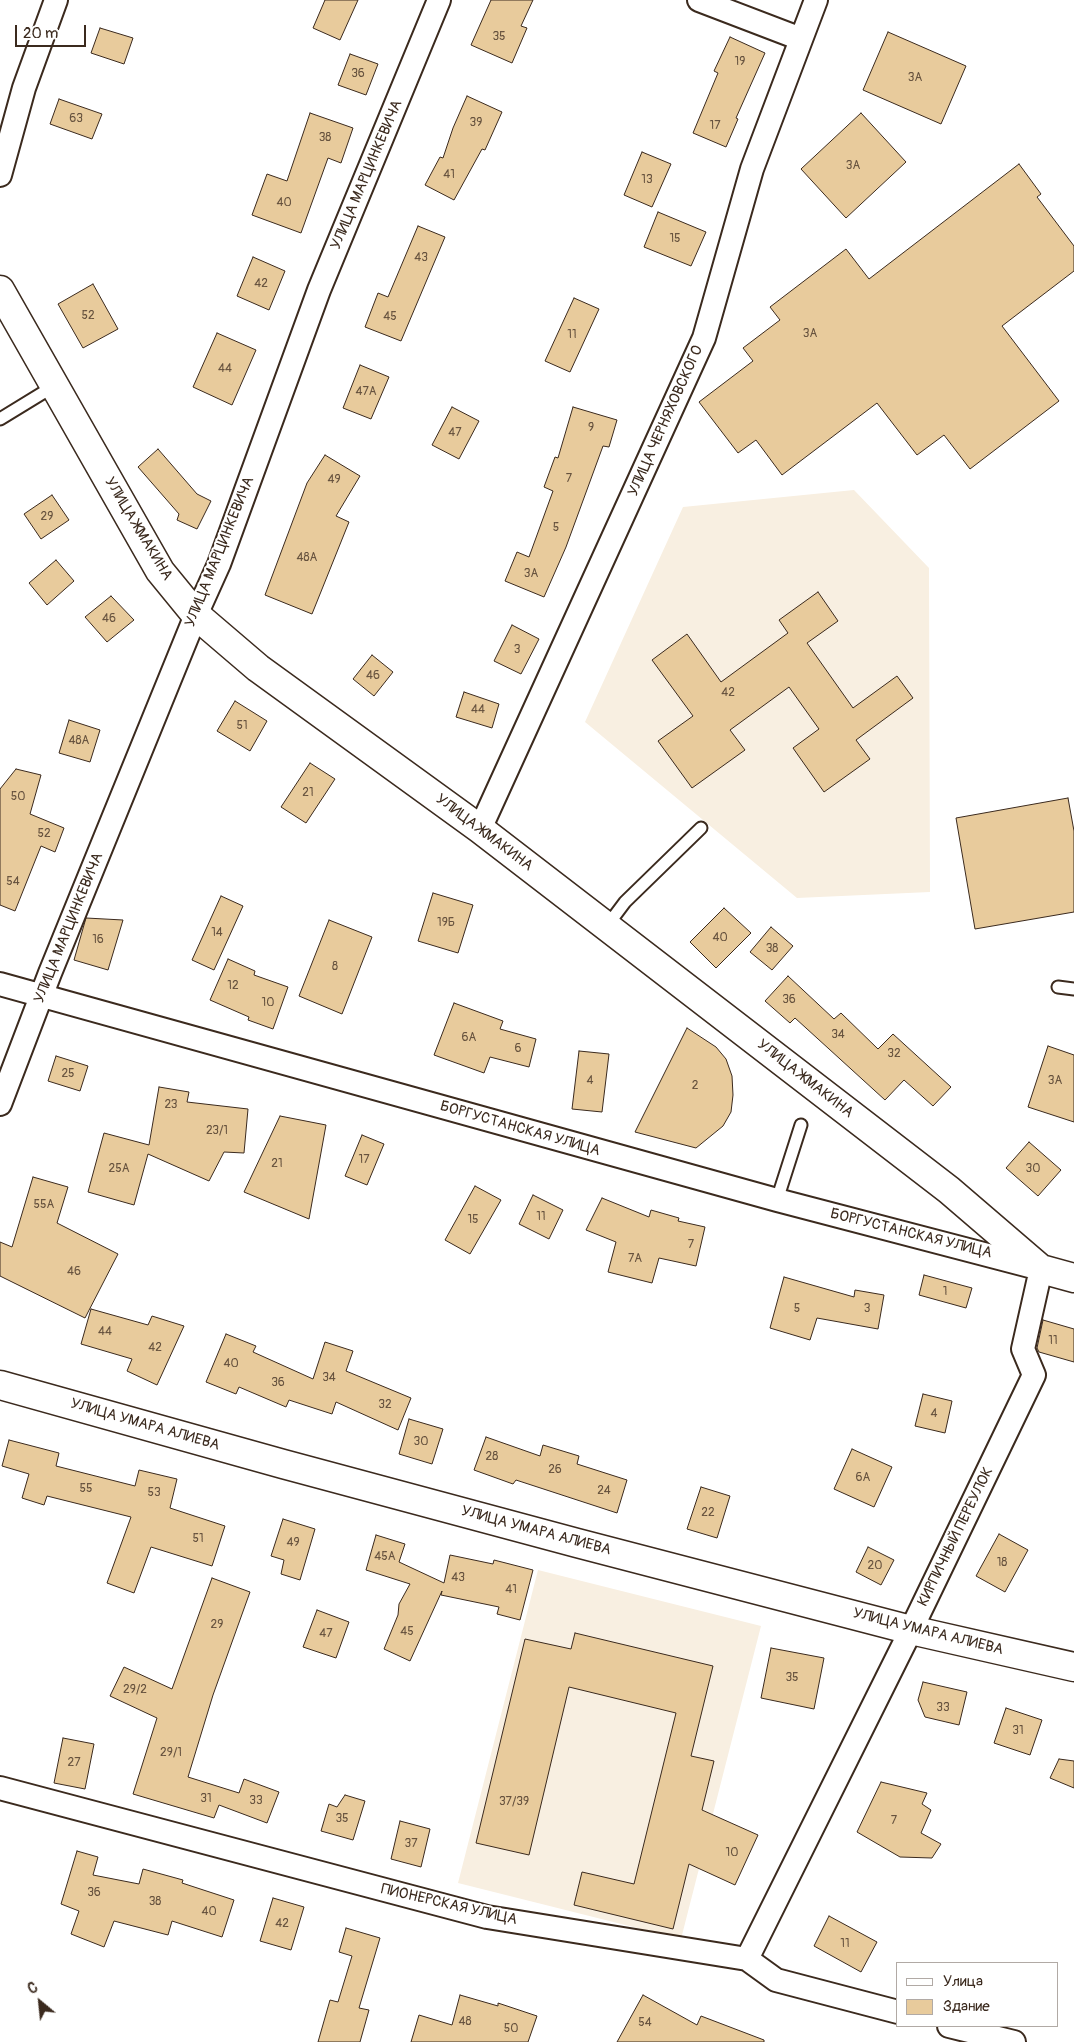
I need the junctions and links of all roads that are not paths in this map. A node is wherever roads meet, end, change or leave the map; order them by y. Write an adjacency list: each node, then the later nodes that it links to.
1 (56, 0): 6 (street)
2 (439, 0): 10 (street, УЛИЦА МАРЦИНКЕВИЧА)
3 (699, 0): 5 (street)
4 (816, 0): 5 (street, УЛИЦА ЧЕРНЯХОВСКОГО)
5 (801, 39): 12 (street, УЛИЦА ЧЕРНЯХОВСКОГО)
6 (0, 174)
7 (0, 290): 8 (street, УЛИЦА ЖМАКИНА)
8 (54, 386): 9 (lane); 10 (street, УЛИЦА ЖМАКИНА)
9 (0, 419)
10 (196, 615): 12 (street, УЛИЦА ЖМАКИНА); 17 (street, УЛИЦА МАРЦИНКЕВИЧА)
11 (701, 828): 13 (lane)
12 (480, 829): 13 (street, УЛИЦА ЖМАКИНА)
13 (607, 926): 21 (street, УЛИЦА ЖМАКИНА)
14 (0, 984): 17 (street, БОРГУСТАНСКАЯ УЛИЦА)
15 (1058, 987): 16 (lane)
16 (1074, 989)
17 (42, 996): 18 (street, УЛИЦА МАРЦИНКЕВИЧА); 20 (street, БОРГУСТАНСКАЯ УЛИЦА)
18 (0, 1104)
19 (801, 1125): 20 (lane)
20 (777, 1200): 21 (street, БОРГУСТАНСКАЯ УЛИЦА)
21 (1041, 1269): 22 (street, УЛИЦА ЖМАКИНА); 24 (street, КИРПИЧНЫЙ ПЕРЕУЛОК)
22 (1074, 1278)
23 (0, 1384): 24 (street, УЛИЦА УМАРА АЛИЕВА)
24 (912, 1630): 25 (street, УЛИЦА УМАРА АЛИЕВА); 27 (street, КИРПИЧНЫЙ ПЕРЕУЛОК)
25 (1074, 1667)
26 (0, 1788): 27 (street, ПИОНЕРСКАЯ УЛИЦА)
27 (747, 1959): 28 (street, ПИОНЕРСКАЯ УЛИЦА)
28 (896, 2011)
29 (969, 2033): 30 (street)
30 (1014, 2042)

